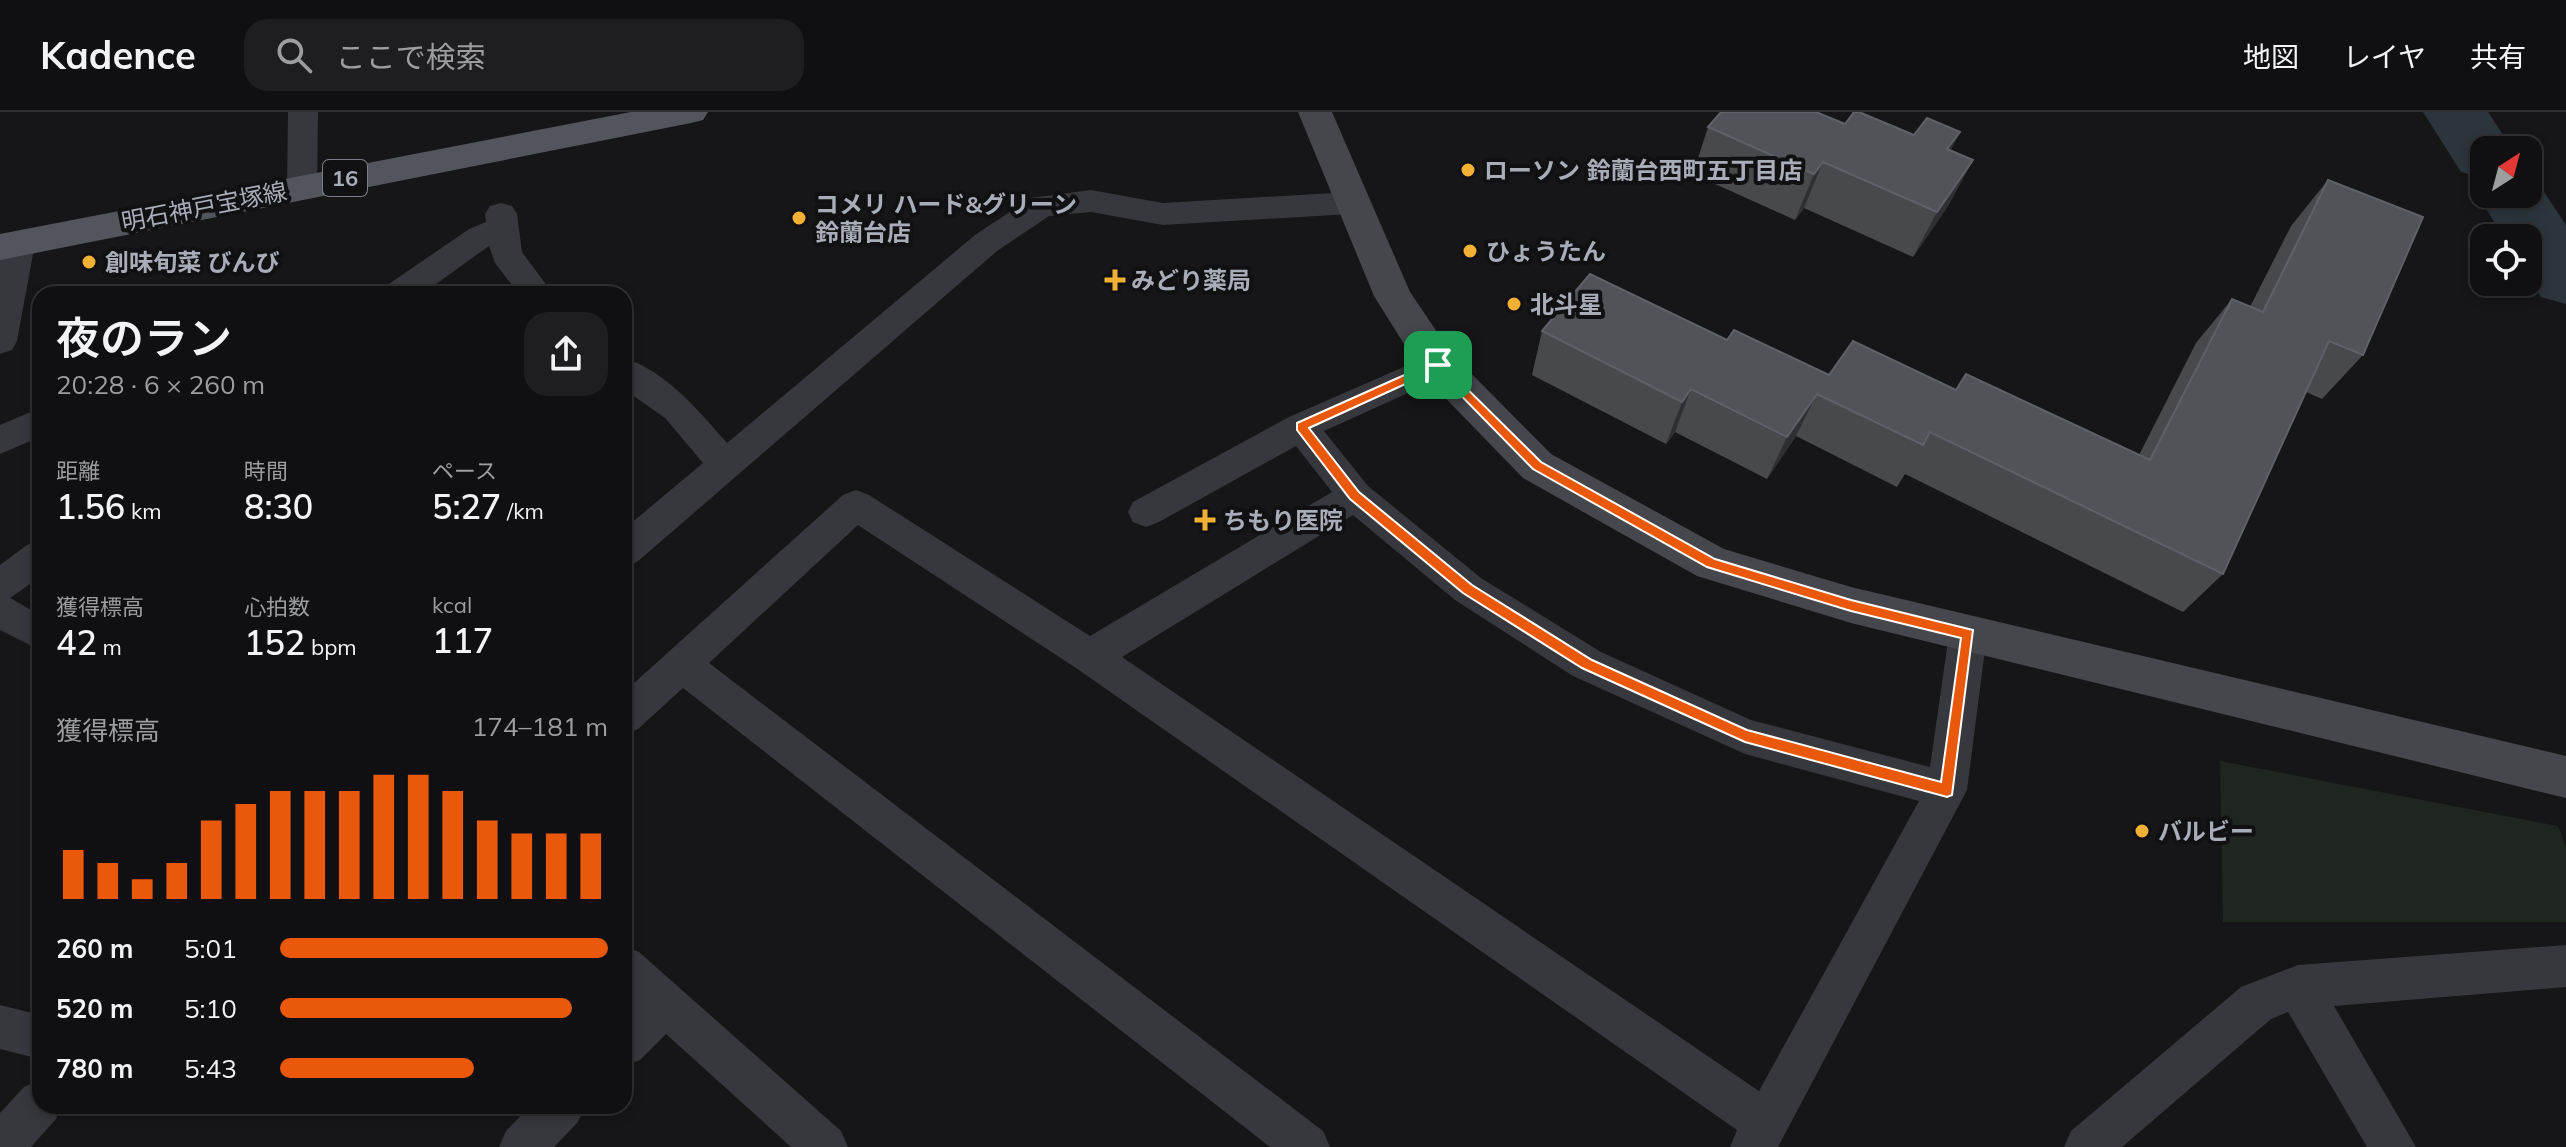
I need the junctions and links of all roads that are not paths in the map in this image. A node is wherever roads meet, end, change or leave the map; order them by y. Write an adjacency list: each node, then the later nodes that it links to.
1 (303, 112): 4 (street)
2 (691, 112): 4 (main road, 明石神戸宝塚線 / 16)
3 (1315, 112): 5 (street)
4 (302, 187): 6 (main road, 明石神戸宝塚線 / 16)
5 (1351, 203): 10 (street); 15 (street)
6 (10, 245): 9 (street)
7 (410, 286): 8 (street)
8 (531, 286)
9 (0, 341)
10 (1438, 365): 13 (street); 23 (street)
11 (632, 377): 15 (street)
12 (32, 426): 14 (street)
13 (1301, 427): 16 (street); 17 (street)
14 (0, 440)
15 (726, 465): 18 (street)
16 (1355, 496): 24 (street); 28 (street)
17 (1146, 512)
18 (632, 544)
19 (32, 562): 20 (street)
20 (0, 586)
21 (0, 611): 22 (street)
22 (32, 629)
23 (1968, 634): 27 (street); 28 (street)
24 (1090, 656): 25 (street); 38 (street)
25 (681, 664): 26 (street); 42 (street)
26 (632, 710)
27 (2566, 777)
28 (1947, 790): 38 (street)
29 (2566, 966): 31 (street)
30 (632, 975): 32 (street)
31 (2298, 987): 43 (street); 44 (street)
32 (663, 1005): 35 (street); 41 (street)
33 (0, 1027): 34 (street)
34 (32, 1035)
35 (632, 1036)
36 (32, 1112): 39 (street)
37 (554, 1114): 40 (street)
38 (1760, 1135)
39 (0, 1147)
40 (522, 1147)
41 (825, 1147)
42 (1307, 1147)
43 (2087, 1147)
44 (2393, 1147)

